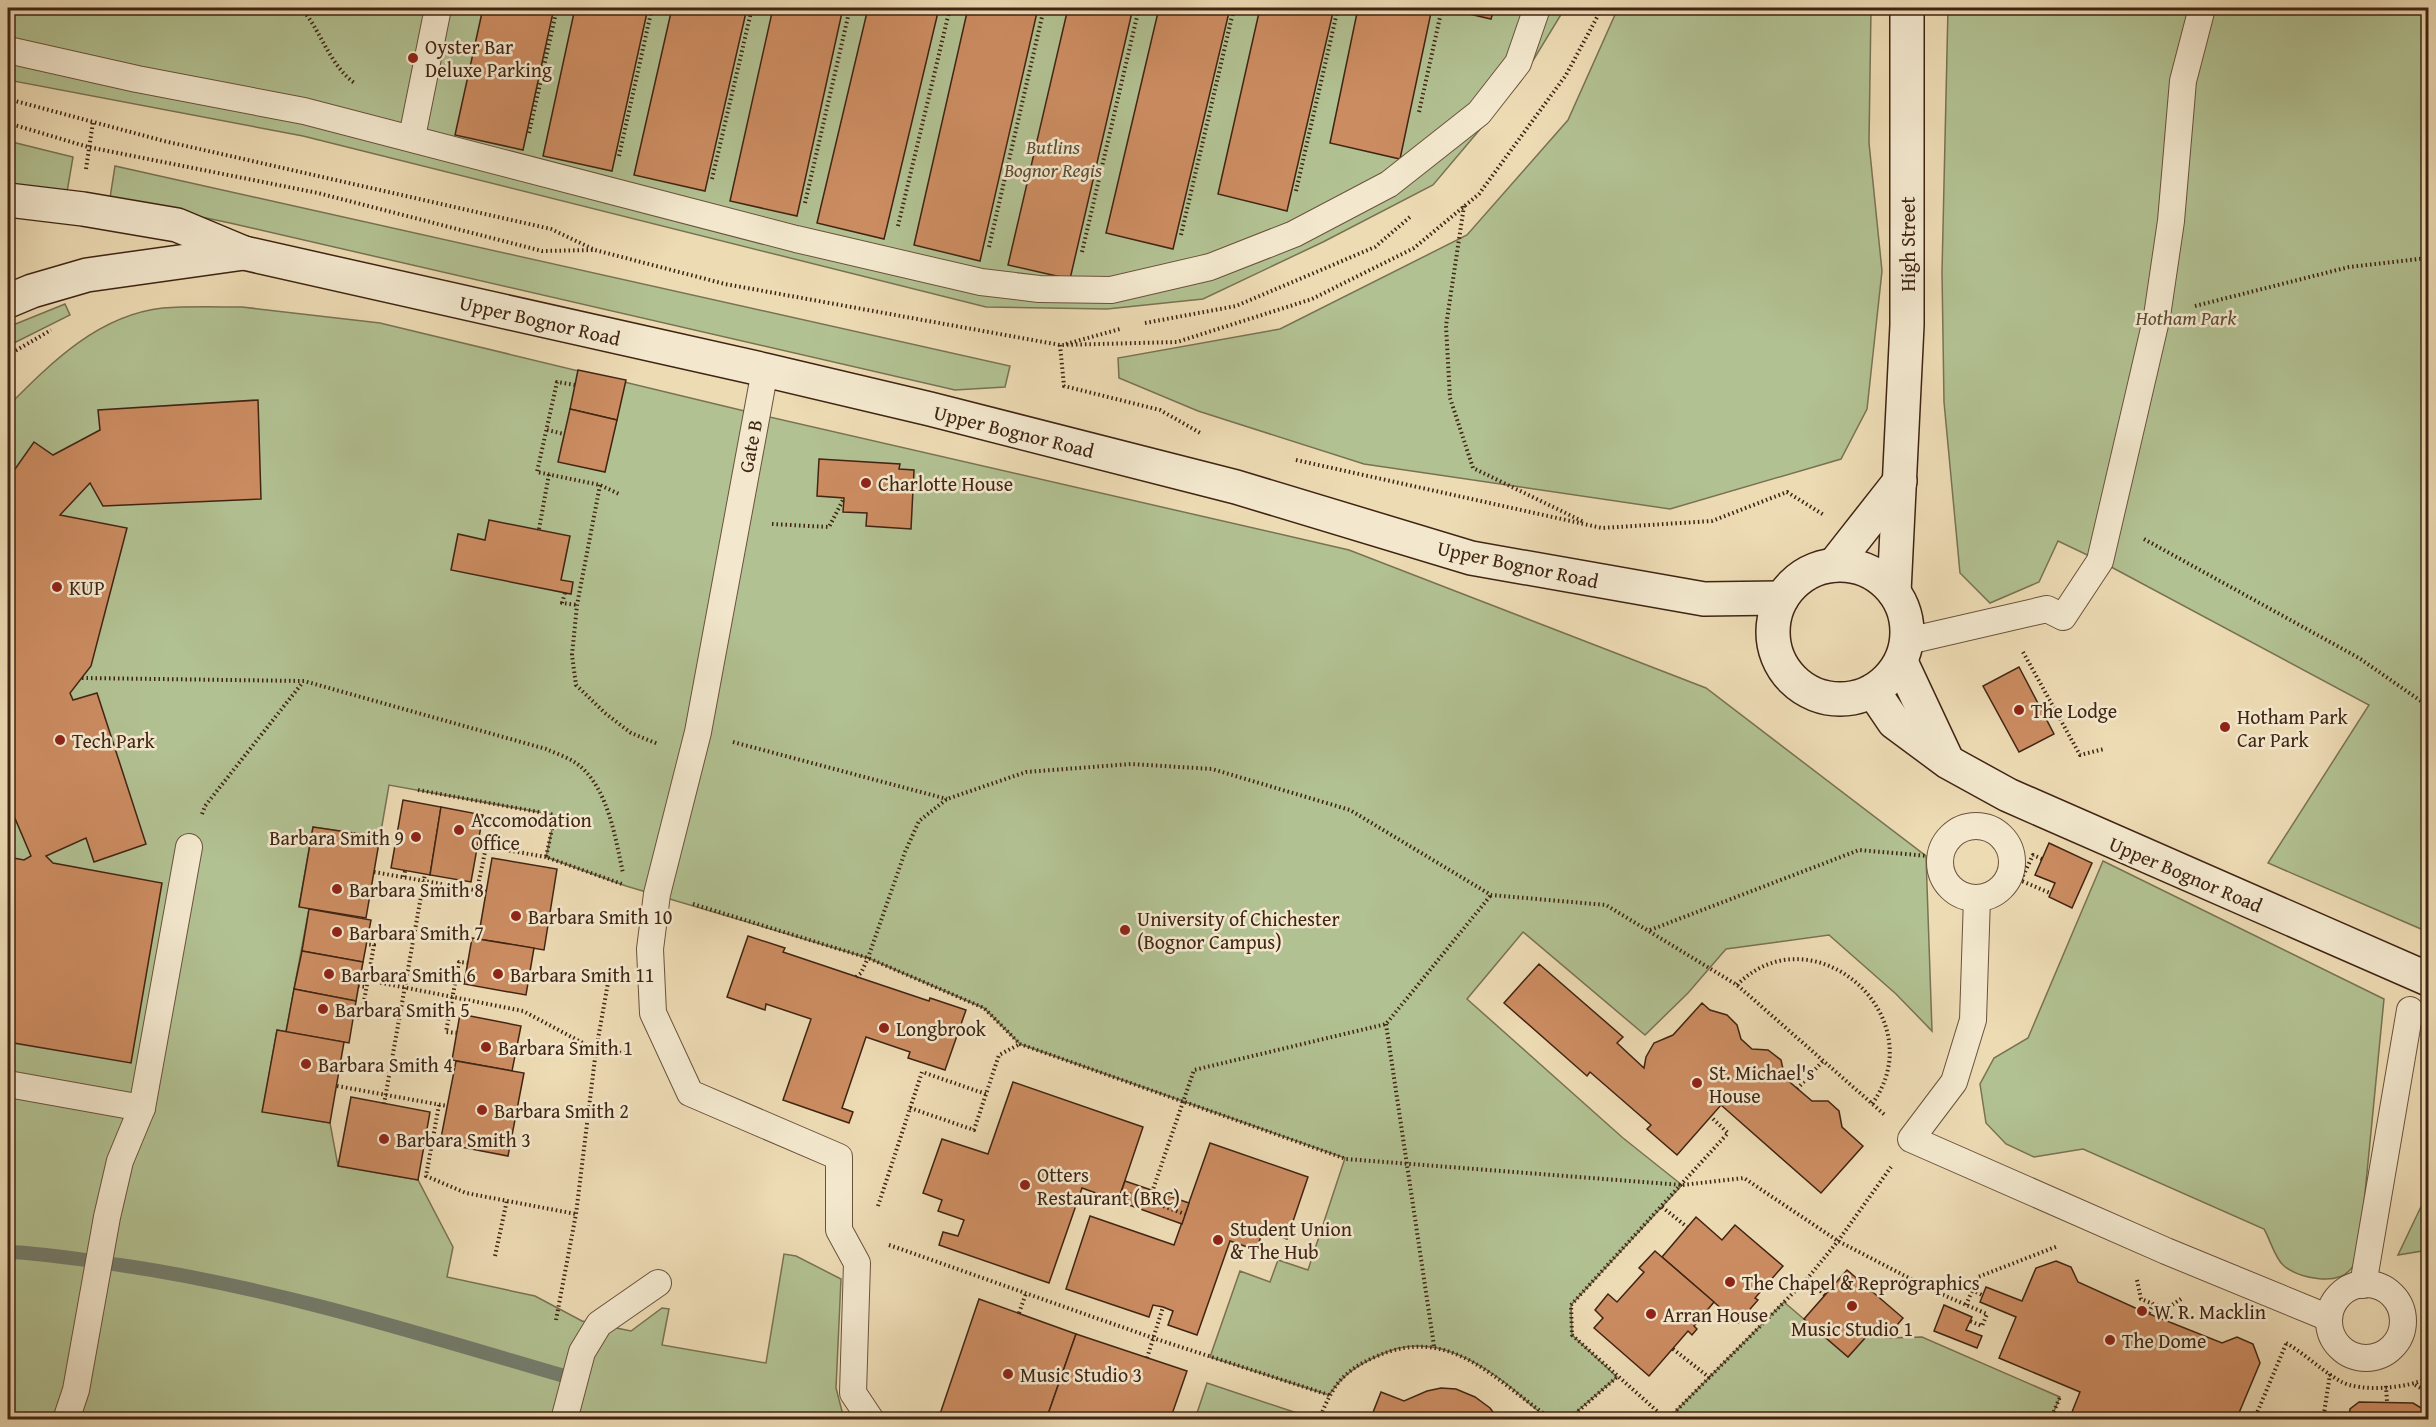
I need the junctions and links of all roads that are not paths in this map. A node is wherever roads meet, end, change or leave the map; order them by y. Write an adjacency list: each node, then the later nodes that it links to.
1 (438, 8): 6 (lane)
2 (1537, 8): 6 (lane)
3 (1907, 8): 11 (main road, High Street)
4 (2202, 8): 17 (lane)
5 (8, 50): 6 (lane)
6 (412, 137)
7 (8, 200): 8 (main road, Upper Bognor Road)
8 (244, 253): 9 (main road, Upper Bognor Road); 10 (main road, Upper Bognor Road)
9 (8, 301)
10 (765, 370): 15 (main road, Upper Bognor Road); 33 (lane, Gate B)
11 (1900, 481): 12 (main road); 13 (main road, High Street)
12 (1834, 565): 13 (main road); 14 (main road)
13 (1894, 592): 17 (main road)
14 (1782, 598): 15 (main road, Upper Bognor Road); 16 (main road)
15 (1704, 599): 16 (main road)
16 (1773, 639): 18 (main road)
17 (1904, 652): 18 (main road); 19 (main road)
18 (1873, 691): 19 (main road, Upper Bognor Road)
19 (1948, 762): 20 (main road, Upper Bognor Road)
20 (2008, 795): 21 (lane); 24 (main road, Upper Bognor Road)
21 (1992, 829): 23 (lane); 23 (lane)
22 (189, 848): 27 (lane)
23 (1977, 898): 30 (lane)
24 (2428, 979)
25 (2410, 1010): 29 (lane)
26 (8, 1084): 27 (lane)
27 (142, 1108): 31 (lane)
28 (658, 1283): 32 (lane)
29 (2363, 1285): 30 (lane); 30 (lane)
30 (2329, 1318)
31 (66, 1419)
32 (564, 1419)
33 (871, 1419)

